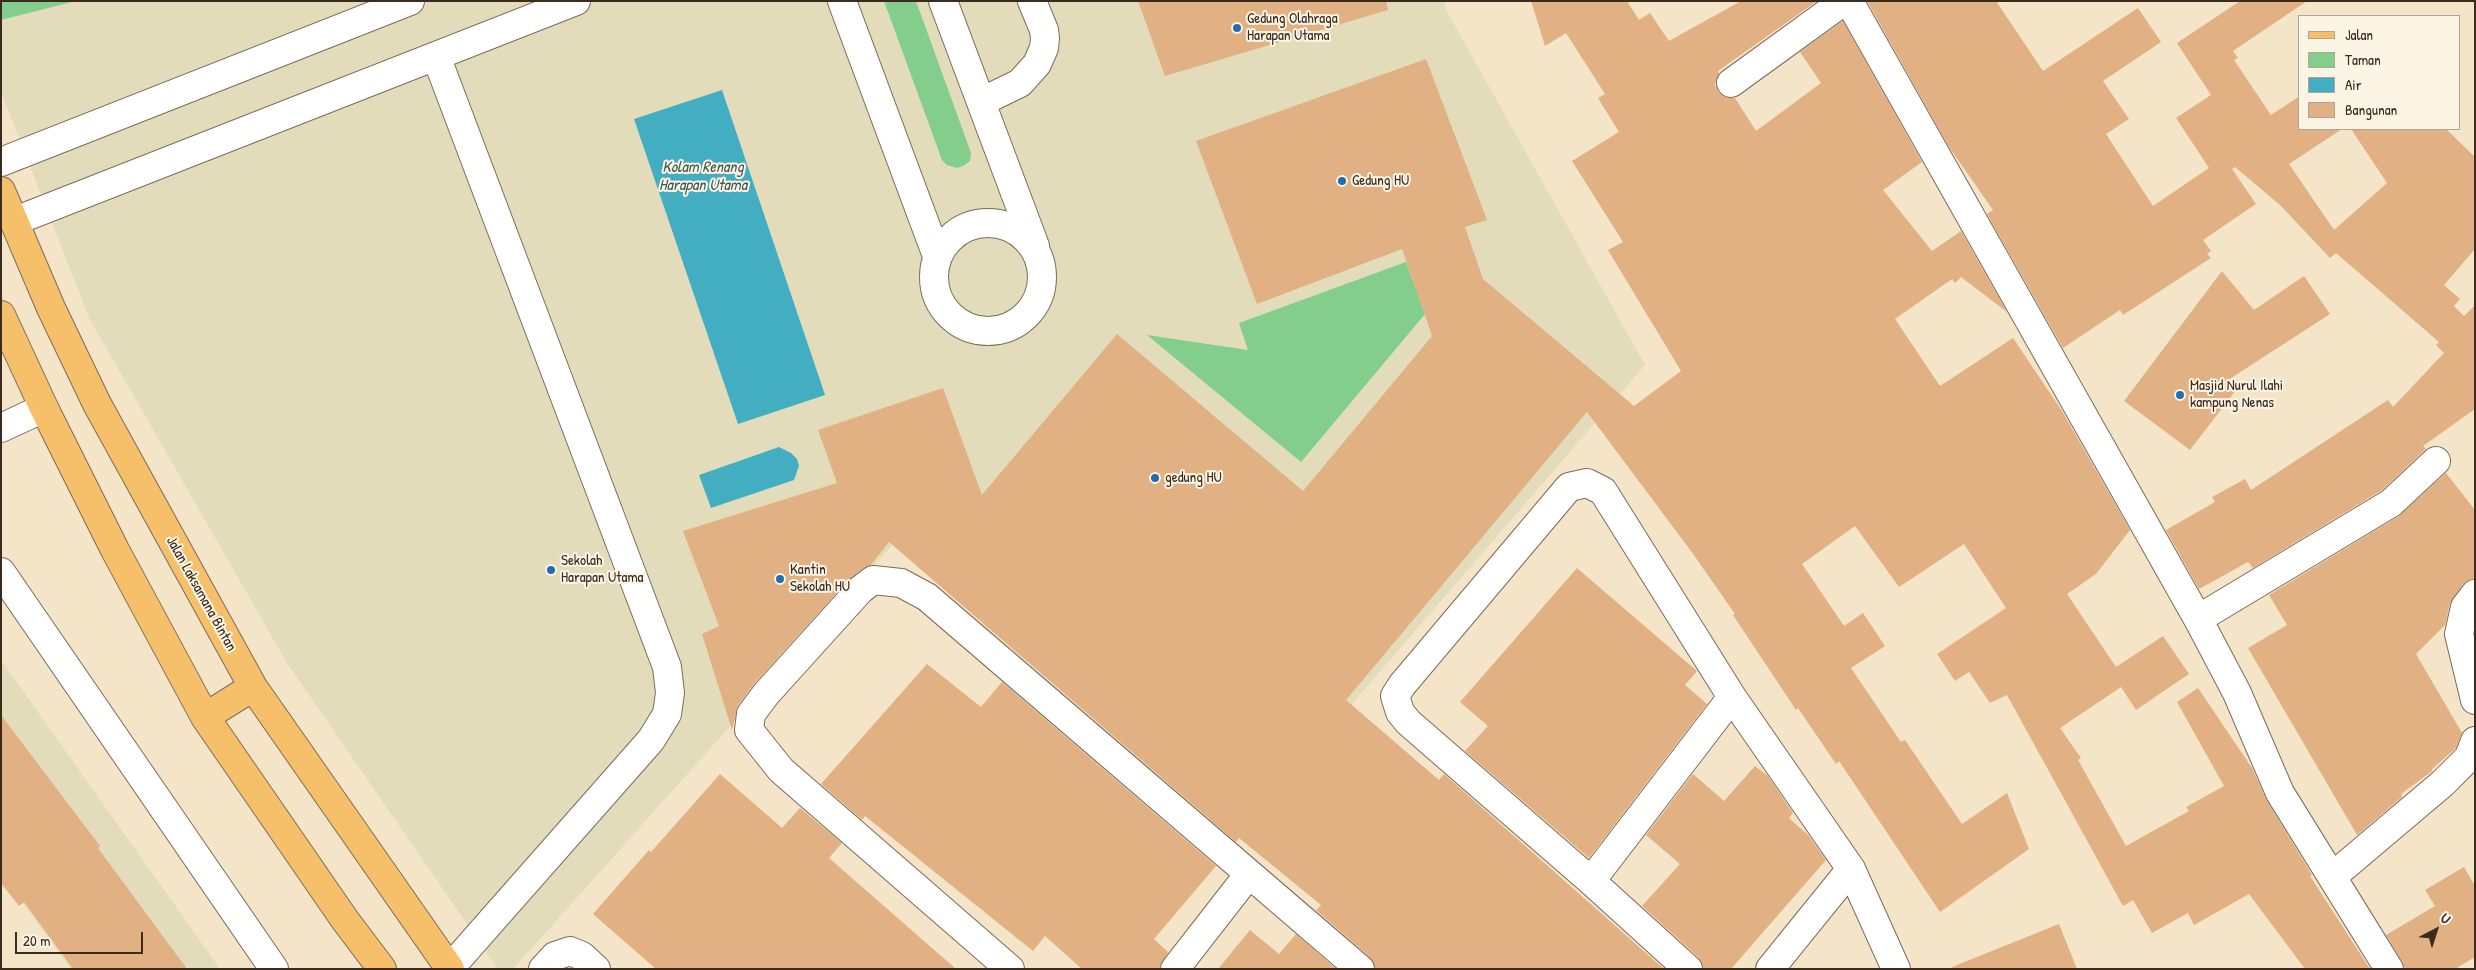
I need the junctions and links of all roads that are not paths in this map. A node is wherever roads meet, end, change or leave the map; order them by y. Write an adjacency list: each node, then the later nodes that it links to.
1 (410, 1): 11 (street)
2 (576, 1): 8 (street)
3 (842, 1): 15 (street)
4 (944, 1): 10 (street)
5 (1032, 1): 10 (street)
6 (1844, 1): 9 (street)
7 (1849, 1): 22 (street)
8 (436, 56): 13 (street); 34 (street)
9 (1731, 83)
10 (981, 102): 14 (street)
11 (1, 162)
12 (1, 191): 13 (main road, Jalan Laksamana Bintan)
13 (15, 221): 23 (main road, Jalan Laksamana Bintan)
14 (1038, 252): 15 (street); 15 (street)
15 (937, 256)
16 (1, 315): 17 (main road)
17 (44, 408): 18 (street); 26 (main road)
18 (1, 428)
19 (2436, 461): 22 (street)
20 (1, 572): 32 (street)
21 (2475, 594): 25 (street)
22 (2198, 619): 30 (street)
23 (253, 687): 26 (main road); 34 (main road, Jalan Laksamana Bintan)
24 (1732, 698): 28 (street); 31 (street); 31 (street)
25 (2475, 700)
26 (205, 717): 33 (main road)
27 (2475, 742): 30 (street)
28 (1851, 869): 41 (street); 42 (street)
29 (1249, 874): 37 (street); 38 (street); 39 (street)
30 (2332, 876): 43 (street)
31 (1591, 881): 40 (street)
32 (274, 969)
33 (382, 969)
34 (450, 969)
35 (543, 969): 36 (street)
36 (596, 969)
37 (1010, 969)
38 (1175, 969)
39 (1360, 969)
40 (1688, 969)
41 (1770, 969)
42 (1896, 969)
43 (2389, 969)

